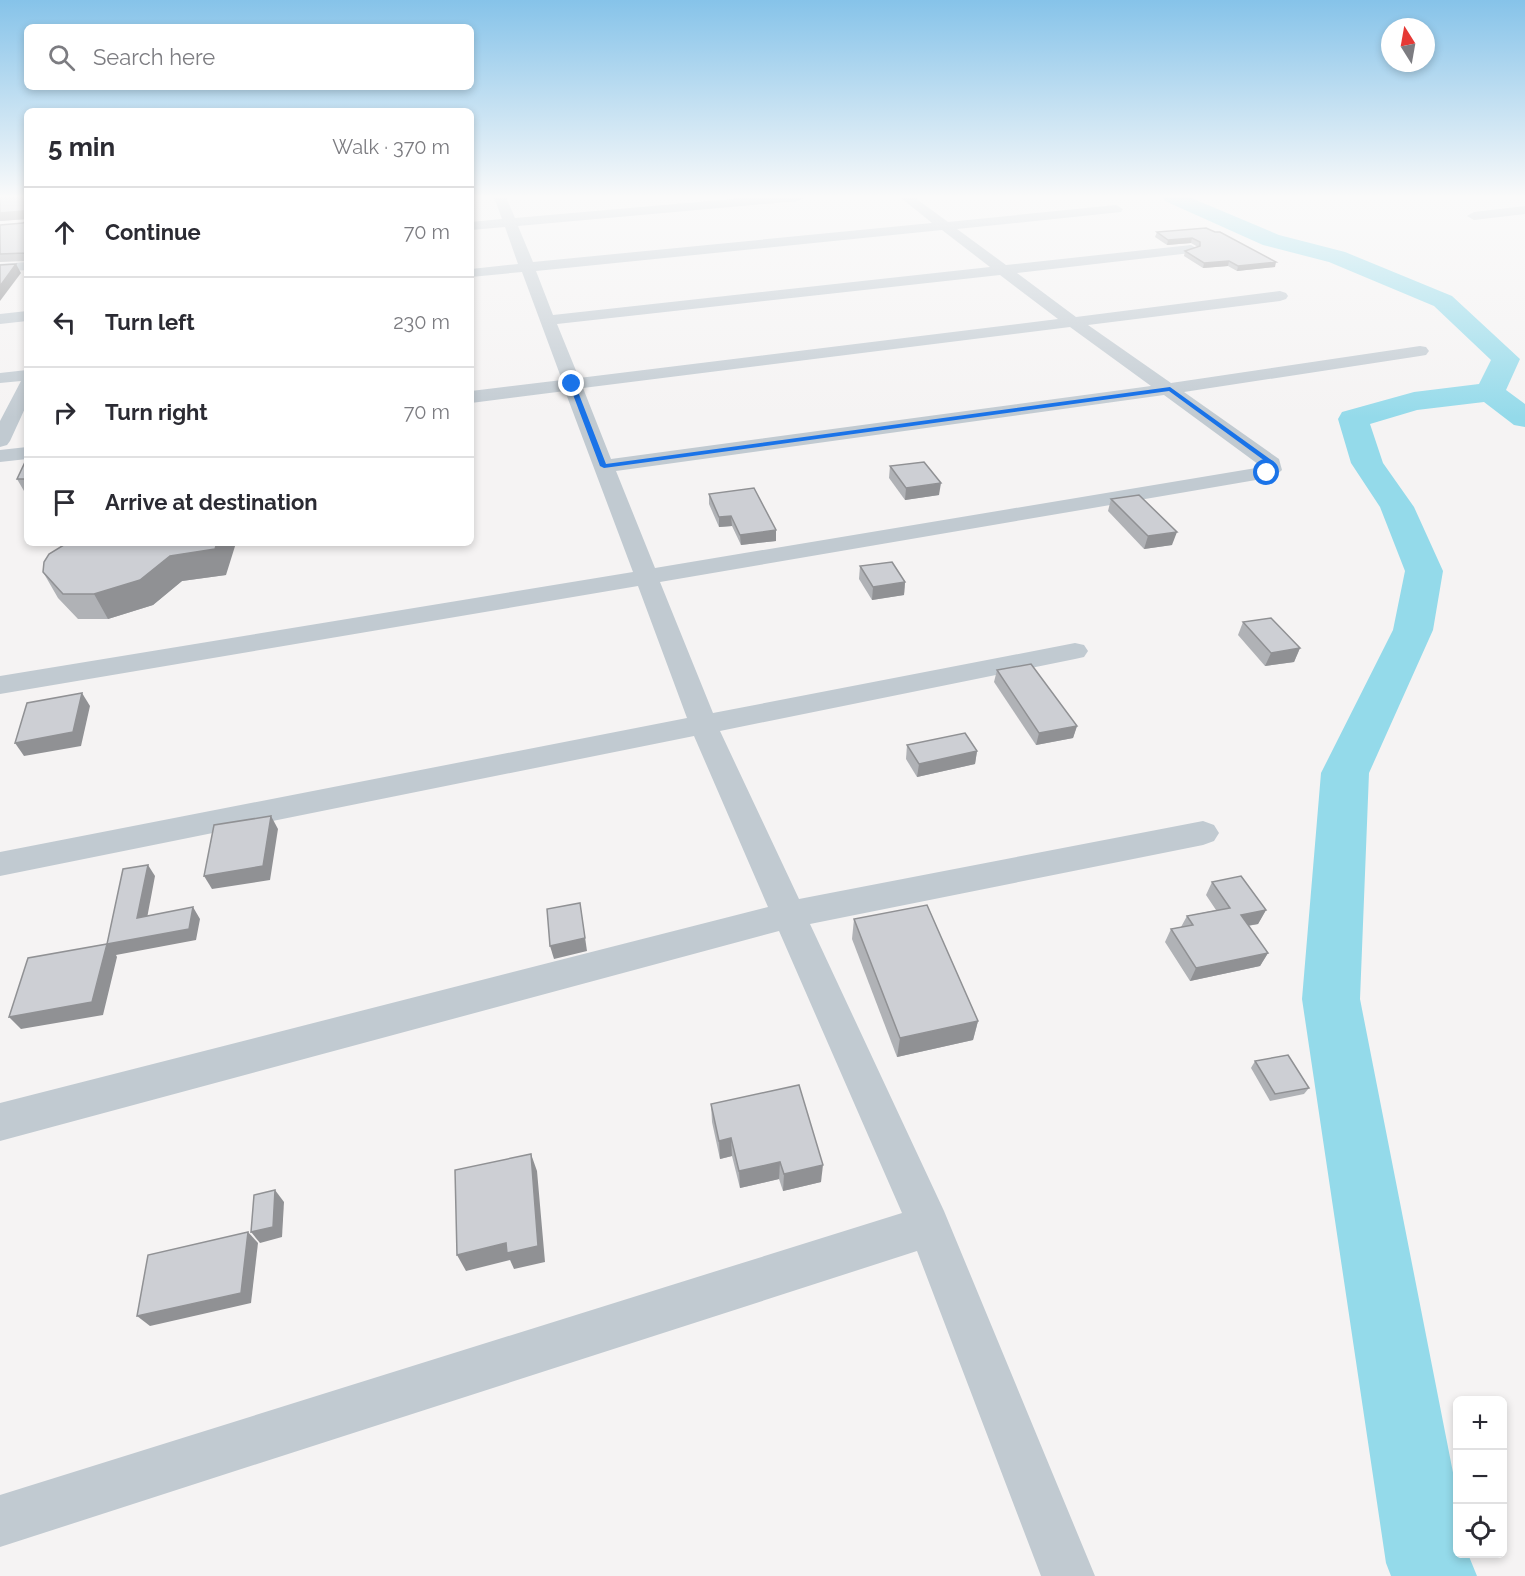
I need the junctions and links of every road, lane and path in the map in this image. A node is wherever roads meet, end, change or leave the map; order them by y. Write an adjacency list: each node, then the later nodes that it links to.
1 (1003, 270): 10 (street)
2 (494, 271): 5 (street)
3 (528, 271): 9 (street)
4 (998, 271): 9 (street)
5 (474, 273)
6 (1280, 296): 10 (street)
7 (24, 316): 8 (street)
8 (0, 319)
9 (548, 320): 14 (street)
10 (1073, 322): 14 (street); 15 (street)
11 (1420, 351): 15 (street)
12 (24, 375): 13 (street)
13 (0, 378)
14 (572, 384): 17 (street); 21 (street)
15 (1170, 389): 21 (street); 22 (street)
16 (24, 391): 18 (street)
17 (474, 397)
18 (0, 441)
19 (24, 453): 20 (street)
20 (0, 456)
21 (604, 466): 22 (street)
22 (646, 577): 24 (street); 25 (street)
23 (1075, 651): 25 (street)
24 (0, 685)
25 (703, 724): 27 (street); 28 (street)
26 (1203, 833): 28 (street)
27 (0, 864)
28 (788, 915): 29 (street); 30 (street)
29 (0, 1122)
30 (929, 1226): 31 (street); 32 (street)
31 (0, 1521)
32 (1068, 1576)

